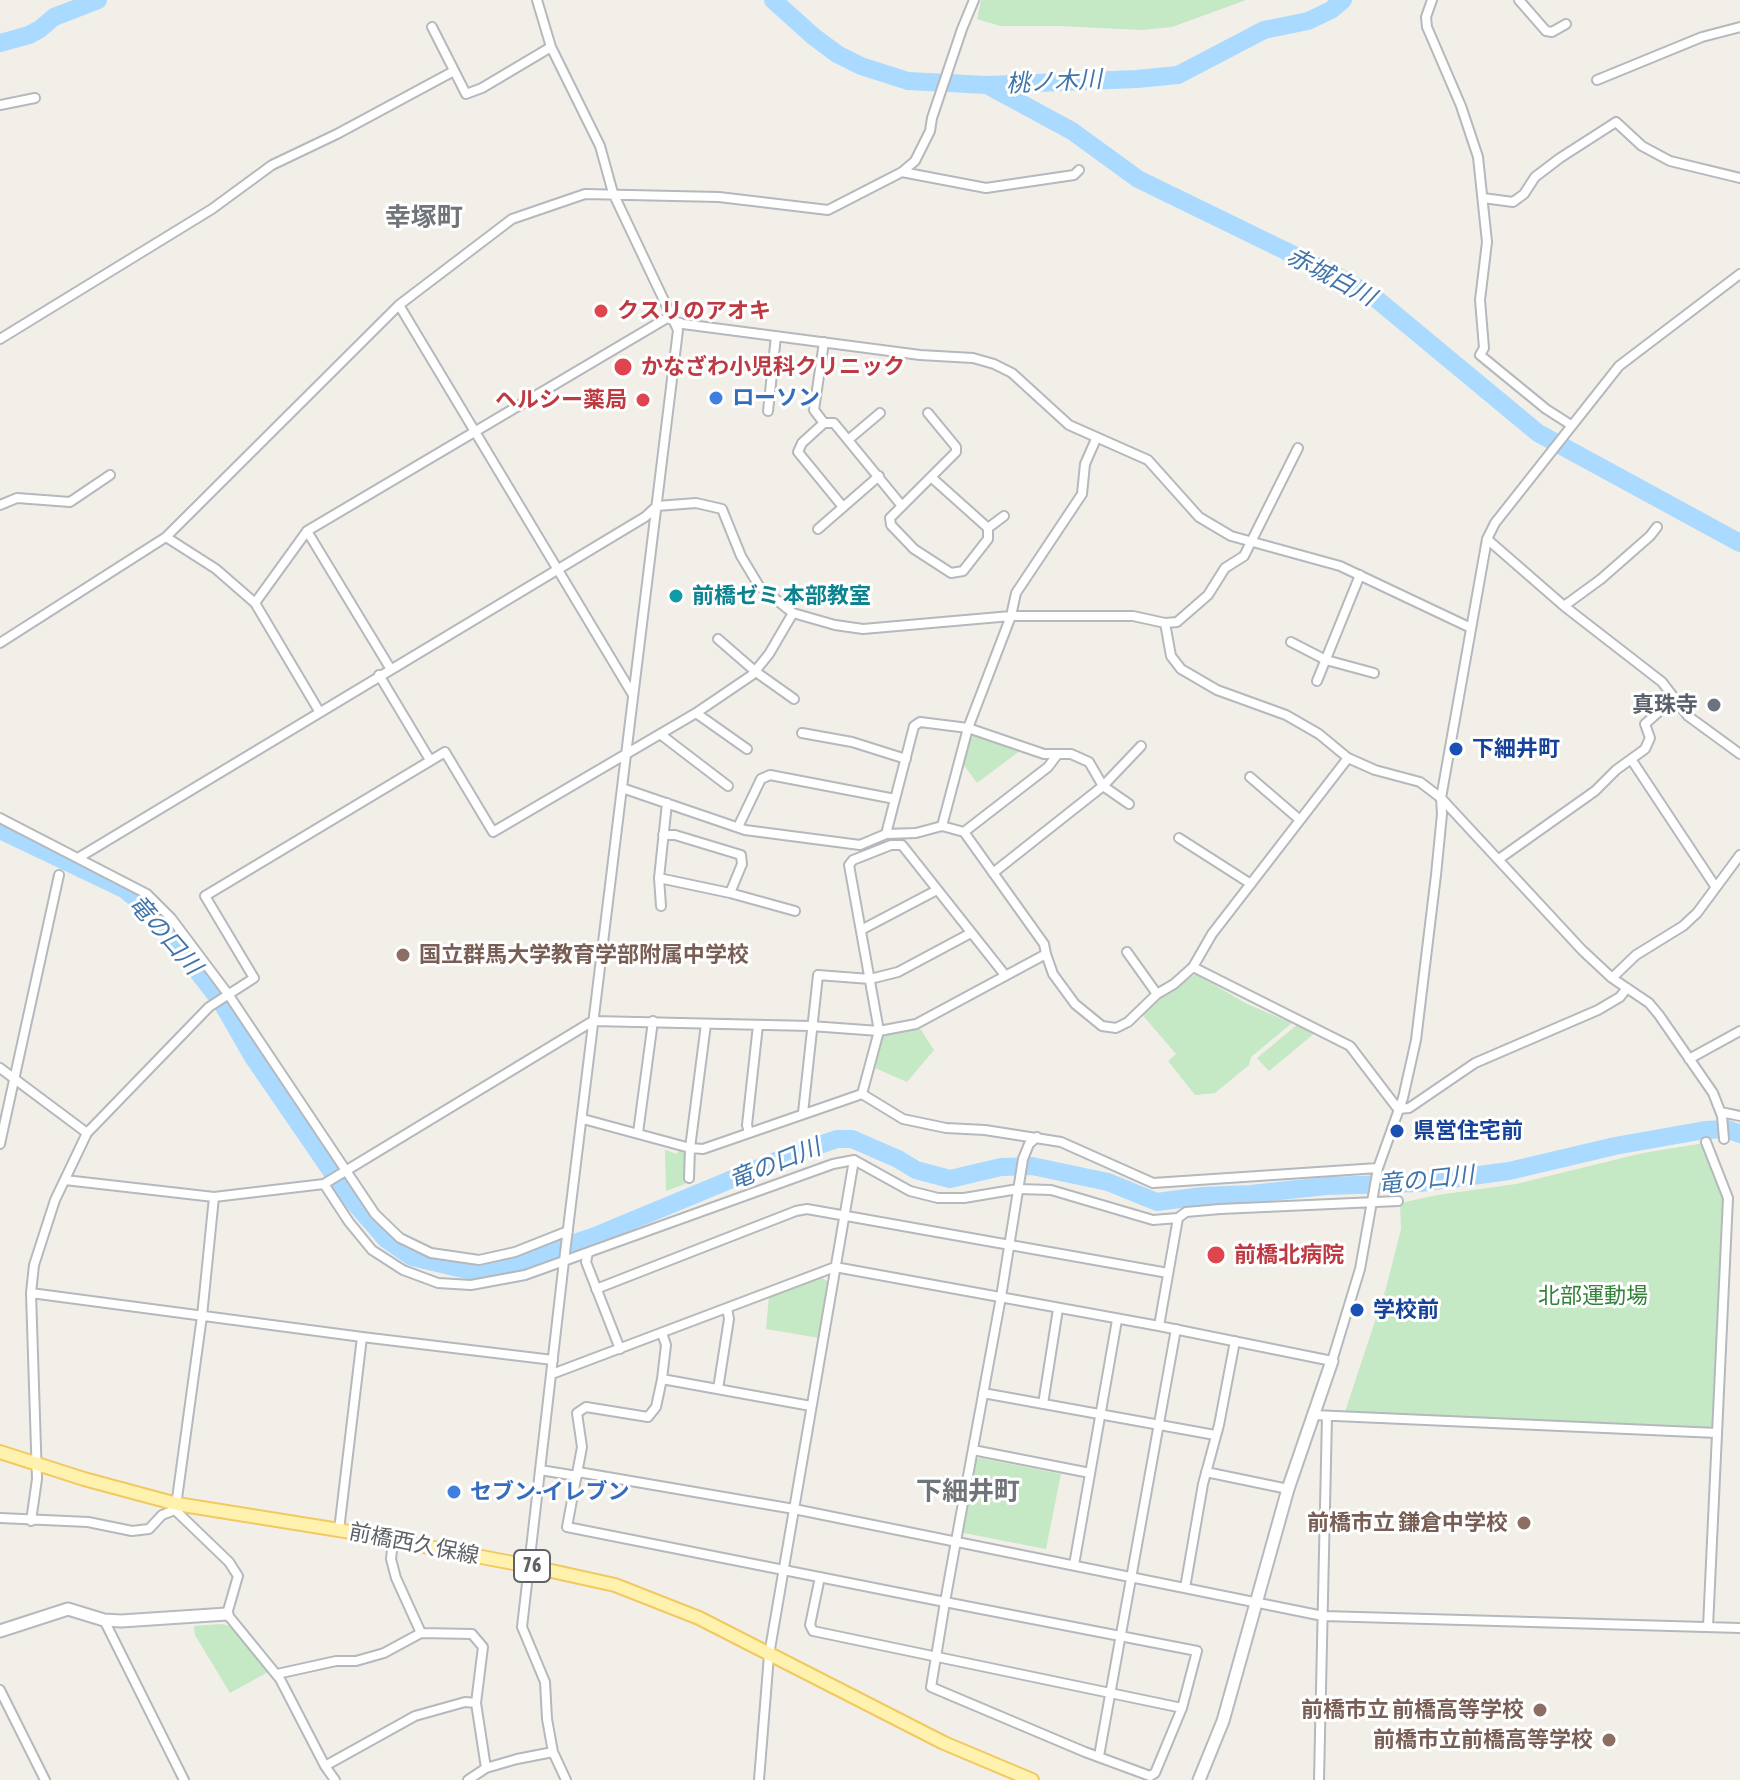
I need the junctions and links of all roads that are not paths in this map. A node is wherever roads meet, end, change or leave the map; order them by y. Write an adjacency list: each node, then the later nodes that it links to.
1 (537, 0): 8 (street)
2 (974, 0): 14 (street)
3 (1432, 0): 17 (street)
4 (1519, 0): 5 (street)
5 (1566, 24)
6 (432, 27): 9 (street)
7 (1740, 27): 10 (street)
8 (551, 47): 9 (street); 16 (street)
9 (454, 71): 22 (street)
10 (1597, 80)
11 (35, 98): 12 (street)
12 (0, 105)
13 (1079, 170): 14 (street)
14 (902, 172): 16 (street)
15 (1740, 178): 17 (street)
16 (613, 193): 19 (street); 20 (street)
17 (1483, 198): 28 (street)
18 (1740, 274): 28 (street)
19 (399, 305): 29 (street); 45 (street)
20 (674, 320): 21 (street); 29 (street); 37 (street)
21 (776, 336): 23 (street); 24 (street)
22 (0, 339)
23 (824, 342): 27 (street); 30 (street)
24 (768, 411)
25 (880, 413): 31 (street)
26 (928, 413): 35 (street)
27 (824, 423): 31 (street); 39 (street)
28 (1570, 426): 46 (street)
29 (473, 433): 44 (street); 48 (street)
30 (1096, 439): 47 (street); 53 (street)
31 (848, 440): 34 (street)
32 (1298, 448): 47 (street)
33 (110, 475): 36 (street)
34 (879, 476): 38 (street); 39 (street)
35 (931, 477): 38 (street); 42 (street)
36 (0, 505)
37 (657, 506): 48 (street); 52 (street); 65 (street)
38 (902, 506): 42 (street)
39 (843, 507): 43 (street)
40 (1004, 516): 42 (street)
41 (1657, 527): 51 (street)
42 (988, 528)
43 (818, 529)
44 (307, 531): 50 (street); 60 (street)
45 (166, 537): 50 (street); 58 (street)
46 (1487, 539): 51 (street); 55 (street)
47 (1253, 542): 49 (street); 54 (street)
48 (556, 569): 60 (street); 65 (street)
49 (1360, 575): 55 (street); 59 (street)
50 (255, 603): 68 (street)
51 (1564, 606): 67 (street)
52 (793, 613): 53 (street); 61 (street)
53 (1011, 616): 54 (street); 70 (street)
54 (1165, 623): 78 (street)
55 (1471, 628): 86 (street)
56 (718, 639): 61 (street)
57 (1291, 642): 59 (street)
58 (0, 643)
59 (1326, 660): 62 (street); 64 (street)
60 (390, 668): 63 (street)
61 (756, 672): 66 (street); 69 (street)
62 (1374, 673)
63 (379, 675): 68 (street); 81 (street)
64 (1317, 681)
65 (633, 695): 75 (street)
66 (794, 699)
67 (1673, 699): 76 (street); 80 (street)
68 (319, 711): 99 (street)
69 (696, 713): 72 (street); 74 (street)
70 (968, 728): 77 (street); 79 (street); 92 (street)
71 (802, 733): 79 (street)
72 (660, 734): 75 (street); 83 (street)
73 (1141, 746): 84 (street)
74 (747, 749)
75 (625, 754): 81 (street); 85 (street)
76 (1740, 754)
77 (1057, 755): 84 (street); 94 (street)
78 (1348, 758): 86 (street); 91 (street)
79 (906, 759): 87 (street)
80 (1631, 759): 100 (street); 105 (street)
81 (430, 760): 120 (street)
82 (1250, 777): 91 (street)
83 (728, 786)
84 (1103, 786): 89 (street); 101 (street)
85 (622, 788): 88 (street); 121 (street)
86 (1441, 798): 100 (street); 132 (street)
87 (895, 799): 93 (street); 95 (street)
88 (667, 803): 93 (street); 96 (street)
89 (1129, 804)
90 (0, 818): 99 (street)
91 (1300, 820): 104 (street)
92 (942, 826): 94 (street); 95 (street)
93 (738, 827): 95 (street)
94 (964, 832): 101 (street)
95 (886, 834)
96 (663, 835): 103 (street); 107 (street)
97 (1179, 838): 104 (street)
98 (1740, 855): 105 (street)
99 (78, 858): 120 (street)
100 (1499, 859): 116 (street)
101 (993, 873): 113 (street)
102 (59, 875): 130 (street)
103 (659, 878): 107 (street); 108 (street)
104 (1251, 884): 114 (street)
105 (1715, 886): 116 (street)
106 (937, 890): 110 (street); 110 (street); 111 (street)
107 (730, 893): 109 (street)
108 (661, 906)
109 (795, 911)
110 (861, 930): 117 (street)
111 (971, 933): 115 (street); 117 (street)
112 (1127, 952): 119 (street)
113 (1046, 954): 115 (street); 119 (street)
114 (1193, 967): 119 (street); 132 (street)
115 (1005, 975): 126 (street)
116 (1612, 978): 118 (street)
117 (870, 979): 125 (street); 126 (street)
118 (1627, 988): 128 (street); 132 (street)
119 (1157, 994)
120 (227, 995): 137 (street); 146 (street)
121 (593, 1021): 122 (street); 136 (street); 146 (street)
122 (653, 1021): 123 (street); 138 (street)
123 (706, 1024): 124 (street); 144 (street)
124 (758, 1025): 125 (street); 139 (street)
125 (811, 1026): 126 (street); 133 (street)
126 (879, 1031): 131 (street)
127 (1740, 1031): 128 (street)
128 (1689, 1059): 134 (street)
129 (0, 1068): 130 (street)
130 (14, 1079): 137 (street); 143 (street)
131 (862, 1094): 133 (street); 140 (street)
132 (1398, 1109): 147 (street)
133 (803, 1113): 139 (street)
134 (1722, 1114): 135 (street); 141 (street)
135 (1740, 1116)
136 (583, 1119): 138 (street); 157 (street)
137 (87, 1133): 149 (street)
138 (638, 1133): 144 (street)
139 (749, 1133): 144 (street)
140 (1037, 1137): 147 (street); 151 (street)
141 (1724, 1137)
142 (1706, 1142): 188 (street)
143 (0, 1144)
144 (690, 1148): 148 (street)
145 (854, 1160): 151 (street); 155 (street); 159 (street)
146 (346, 1171): 150 (street); 157 (street)
147 (1377, 1172): 153 (street)
148 (689, 1178)
149 (65, 1180): 152 (street); 164 (street)
150 (326, 1183): 152 (street); 160 (street)
151 (1019, 1186): 156 (street); 158 (street)
152 (214, 1197): 168 (street)
153 (1375, 1201): 154 (street); 156 (street); 177 (street)
154 (1398, 1201)
155 (844, 1216): 158 (street); 161 (street); 163 (street)
156 (1178, 1218): 162 (street)
157 (568, 1233): 160 (street)
158 (1009, 1245): 162 (street); 165 (street)
159 (588, 1253): 160 (street); 163 (street)
160 (564, 1260): 176 (street)
161 (835, 1267): 165 (street); 166 (street); 183 (street)
162 (1168, 1273): 170 (street)
163 (596, 1289): 175 (street)
164 (31, 1293): 168 (street); 192 (street)
165 (1001, 1297): 167 (street); 181 (street)
166 (727, 1308): 172 (street); 180 (street)
167 (1058, 1309): 169 (street); 182 (street)
168 (202, 1316): 173 (street); 198 (street)
169 (1117, 1320): 170 (street); 184 (street)
170 (1159, 1326): 171 (street)
171 (1176, 1329): 174 (street); 187 (street)
172 (662, 1333): 175 (street); 179 (street)
173 (362, 1337): 176 (street); 202 (street)
174 (1235, 1341): 177 (street); 189 (street)
175 (620, 1349): 178 (street)
176 (553, 1360): 178 (street)
177 (1332, 1361): 185 (street)
178 (552, 1374): 193 (street)
179 (662, 1379): 180 (street); 196 (street)
180 (718, 1389): 183 (street)
181 (983, 1393): 182 (street); 190 (street)
182 (1043, 1404): 184 (street)
183 (811, 1406): 199 (street)
184 (1101, 1414): 187 (street); 195 (street)
185 (1313, 1415): 186 (street); 197 (street)
186 (1327, 1416): 188 (street); 214 (street)
187 (1159, 1425): 189 (street); 209 (street)
188 (1717, 1433): 216 (street)
189 (1215, 1435): 194 (street)
190 (973, 1450): 195 (street); 204 (street)
191 (0, 1452): 192 (main road, 前橋西久保線 / 76)
192 (36, 1463): 198 (main road, 前橋西久保線 / 76); 201 (street)
193 (540, 1470): 196 (street); 206 (street)
194 (1206, 1472): 197 (street); 210 (street)
195 (1090, 1473): 205 (street)
196 (577, 1474): 199 (street); 207 (street)
197 (1288, 1489): 212 (street)
198 (176, 1507): 201 (street); 202 (main road, 前橋西久保線 / 76); 213 (street)
199 (794, 1509): 204 (street); 207 (street)
200 (0, 1518): 201 (street)
201 (31, 1521)
202 (339, 1530): 203 (main road, 前橋西久保線 / 76)
203 (393, 1541): 206 (main road, 前橋西久保線 / 76); 219 (street)
204 (956, 1541): 205 (street); 211 (street)
205 (1074, 1565): 209 (street)
206 (529, 1566): 221 (main road, 前橋西久保線 / 76); 228 (street)
207 (783, 1570): 208 (street); 221 (street)
208 (820, 1577): 211 (street); 222 (street)
209 (1131, 1577): 210 (street); 220 (street)
210 (1185, 1588): 212 (street)
211 (945, 1602): 220 (street); 222 (street)
212 (1257, 1603): 214 (street); 239 (street)
213 (227, 1614): 215 (street); 223 (street)
214 (1323, 1616): 216 (street); 240 (street)
215 (104, 1620): 218 (street); 233 (street)
216 (1708, 1627): 217 (street)
217 (1740, 1628)
218 (0, 1631)
219 (421, 1633): 223 (street); 226 (street)
220 (1120, 1636): 225 (street); 227 (street)
221 (769, 1655): 237 (street); 238 (main road, 前橋西久保線 / 76)
222 (936, 1657): 225 (street); 229 (street)
223 (277, 1674): 230 (street)
224 (0, 1690): 232 (street)
225 (1110, 1693): 227 (street); 229 (street)
226 (476, 1703): 230 (street); 231 (street)
227 (1182, 1708): 229 (street)
228 (553, 1752): 231 (street); 236 (street)
229 (1099, 1756)
230 (325, 1766): 234 (street)
231 (486, 1768): 235 (street)
232 (45, 1780)
233 (184, 1780)
234 (335, 1780)
235 (468, 1780)
236 (566, 1780)
237 (759, 1780)
238 (1032, 1780)
239 (1199, 1780)
240 (1319, 1780)

